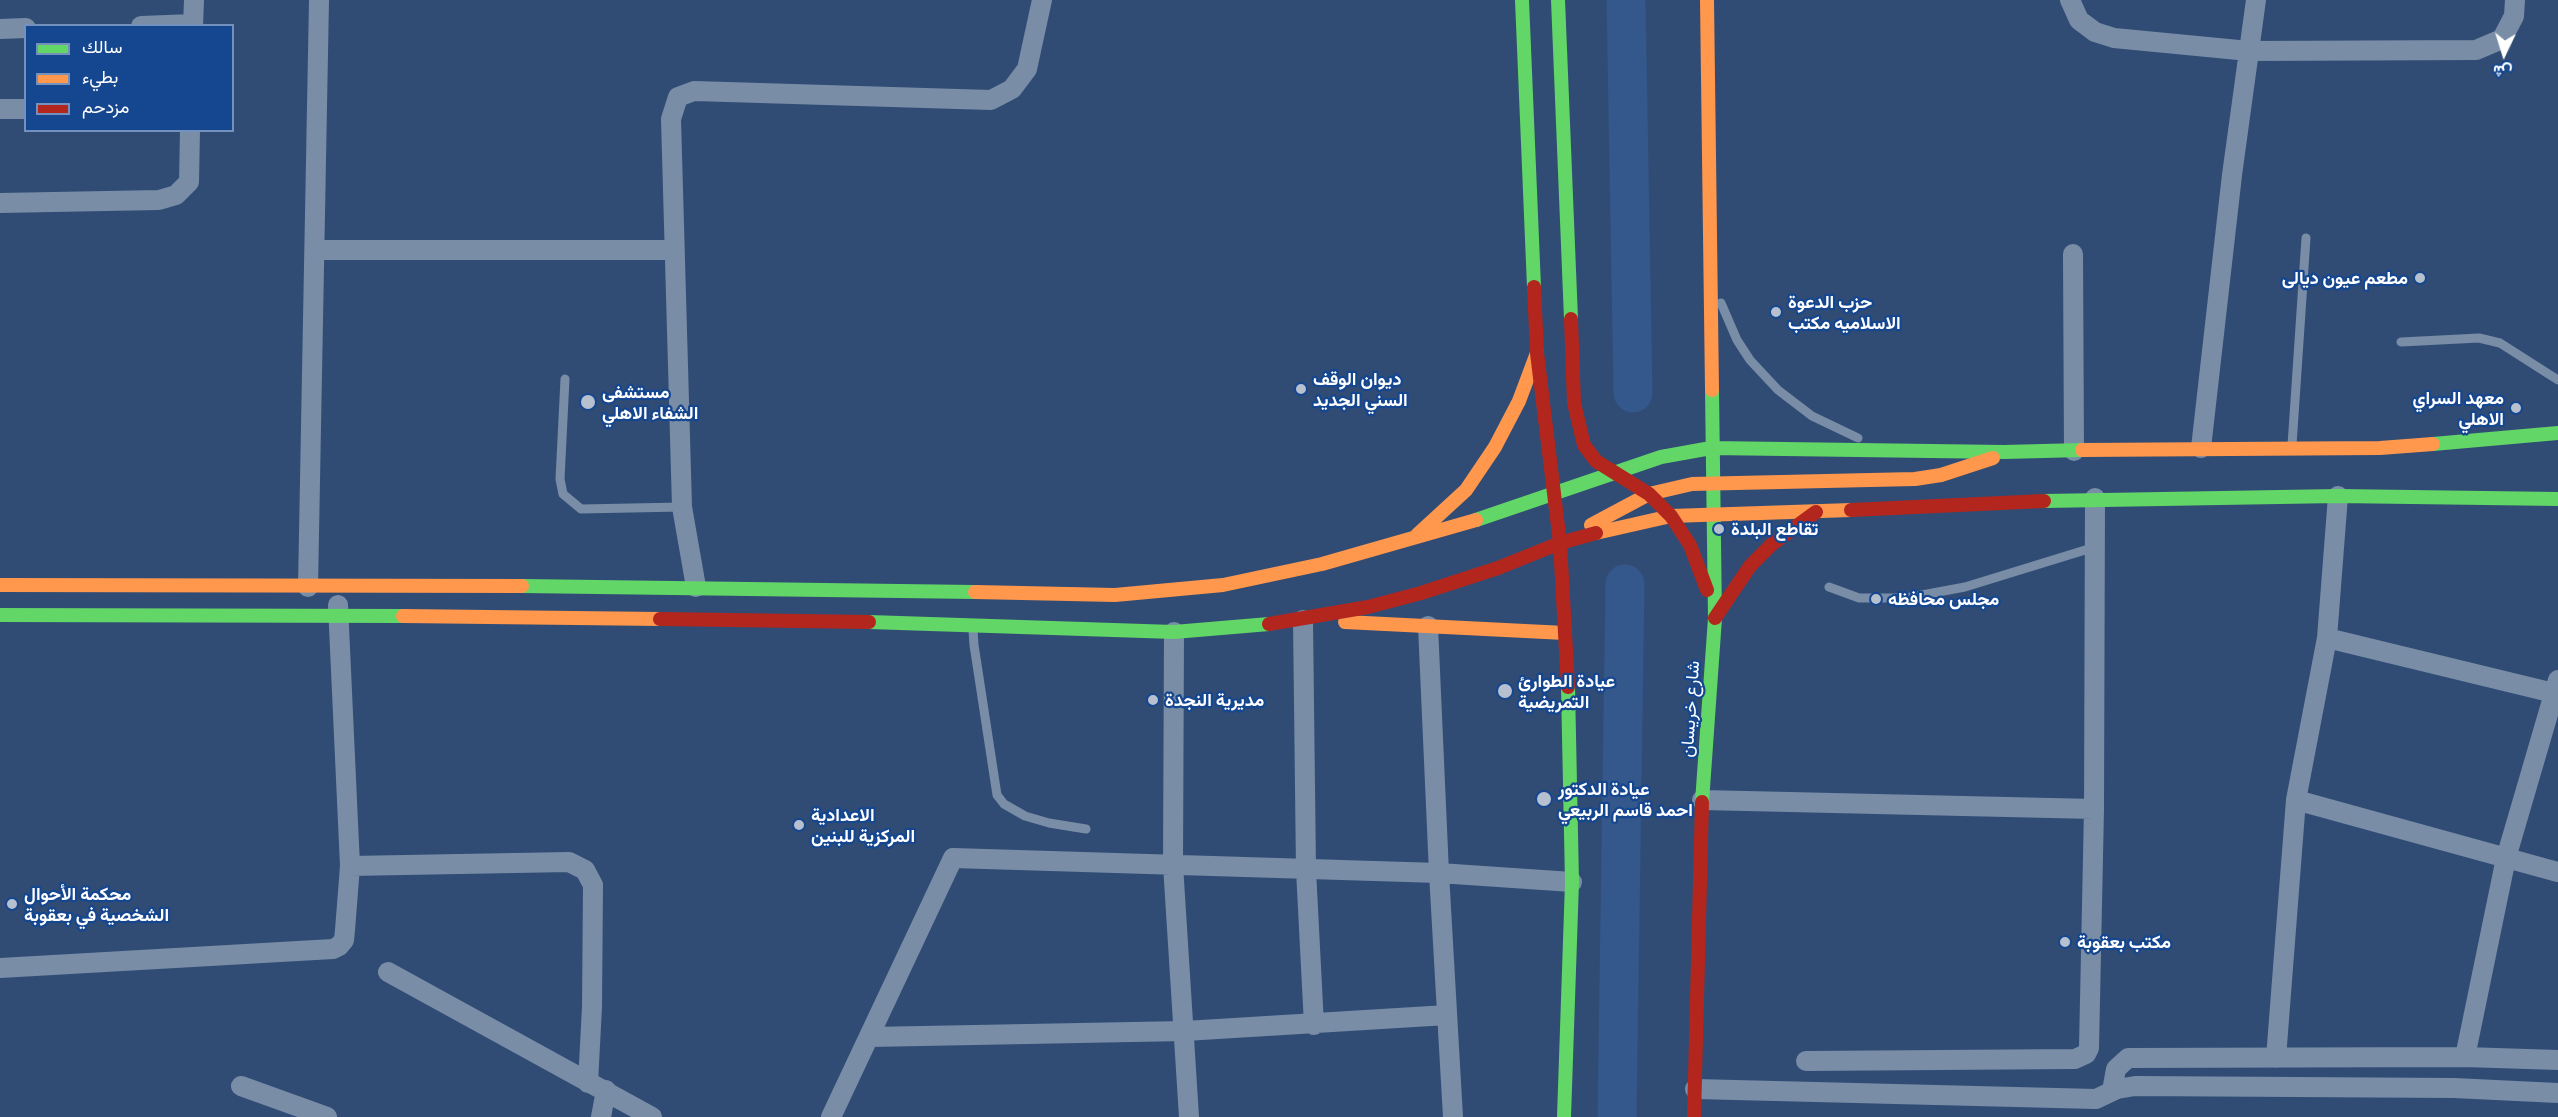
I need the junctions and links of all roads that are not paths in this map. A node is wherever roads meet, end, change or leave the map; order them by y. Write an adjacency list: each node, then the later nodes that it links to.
1 (194, 0): 10 (street)
2 (319, 0): 19 (street)
3 (1042, 0): 20 (street)
4 (1522, 0): 24 (main road)
5 (1558, 0): 36 (main road)
6 (1707, 0): 22 (main road, شارع خريسان)
7 (2070, 0): 13 (street)
8 (2256, 0): 13 (street)
9 (2515, 0): 13 (street)
10 (193, 24)
11 (0, 28): 12 (street)
12 (24, 28)
13 (2249, 51): 29 (street)
14 (0, 109): 15 (street)
15 (24, 109)
16 (190, 132): 17 (street)
17 (0, 203)
18 (2307, 238): 30 (lane)
19 (315, 250): 20 (street); 51 (street)
20 (674, 250): 43 (street)
21 (2073, 254): 33 (street)
22 (1712, 263): 28 (main road, شارع خريسان); 32 (lane)
23 (2401, 342): 26 (lane)
24 (1537, 352): 38 (main road); 47 (main road)
25 (565, 379): 43 (lane)
26 (2558, 380)
27 (2558, 433): 31 (main road)
28 (1711, 448): 32 (main road); 36 (main road); 37 (main road, شارع خريسان)
29 (2201, 448): 30 (main road); 33 (main road)
30 (2292, 448): 31 (main road)
31 (2380, 448): 34 (main road)
32 (1888, 449): 35 (main road)
33 (2074, 451): 35 (main road)
34 (2511, 451)
35 (2004, 452): 37 (main road)
36 (1613, 473): 38 (main road); 39 (main road)
37 (1712, 482): 39 (main road); 45 (main road, شارع خريسان)
38 (1554, 492): 47 (main road); 48 (main road)
39 (1649, 494): 46 (main road); 48 (main road)
40 (2338, 496): 41 (main road); 42 (main road); 63 (street)
41 (2095, 498): 44 (main road); 49 (street)
42 (2558, 499)
43 (682, 507): 53 (street)
44 (1816, 512): 45 (main road); 57 (main road)
45 (1712, 515): 46 (main road); 57 (main road, شارع خريسان)
46 (1671, 516): 48 (main road); 57 (main road)
47 (1411, 541): 53 (main road)
48 (1560, 543): 58 (main road); 62 (main road)
49 (2095, 547): 54 (lane); 67 (street)
50 (0, 585): 51 (main road)
51 (309, 587): 52 (main road)
52 (338, 587): 53 (main road); 56 (street)
53 (696, 587)
54 (1829, 587)
55 (0, 615): 56 (main road)
56 (338, 615): 59 (main road); 71 (street)
57 (1715, 618): 65 (main road, شارع خريسان)
58 (1303, 620): 60 (main road); 61 (main road); 72 (street)
59 (974, 625): 61 (main road); 68 (lane)
60 (1428, 626): 62 (main road); 74 (street)
61 (1174, 632): 70 (street)
62 (1565, 633): 75 (main road)
63 (2327, 638): 64 (street); 66 (street)
64 (2557, 689): 69 (street)
65 (1702, 800): 67 (street); 88 (main road, شارع خريسان)
66 (2296, 800): 69 (street); 83 (street)
67 (2094, 809): 85 (street)
68 (1086, 829)
69 (2506, 858): 73 (street); 82 (street)
70 (1173, 865): 72 (street); 80 (street); 81 (street)
71 (350, 866): 76 (street); 87 (street)
72 (1306, 870): 74 (street); 79 (street)
73 (2558, 872)
74 (1439, 873): 75 (street); 78 (street)
75 (1572, 882): 97 (main road)
76 (0, 968)
77 (388, 972): 87 (street)
78 (1447, 1015): 79 (street); 96 (street)
79 (1314, 1025): 80 (street)
80 (1185, 1031): 81 (street); 95 (street)
81 (869, 1037): 94 (street)
82 (2465, 1057): 83 (street); 84 (street)
83 (2276, 1058): 89 (street)
84 (2558, 1060)
85 (1806, 1061)
86 (241, 1086): 91 (street)
87 (597, 1087): 92 (street); 93 (street)
88 (1695, 1089): 89 (street); 98 (main road, شارع خريسان)
89 (2112, 1091): 90 (street)
90 (2558, 1093)
91 (327, 1117)
92 (601, 1117)
93 (652, 1117)
94 (831, 1117)
95 (1189, 1117)
96 (1453, 1117)
97 (1564, 1117)
98 (1694, 1117)

